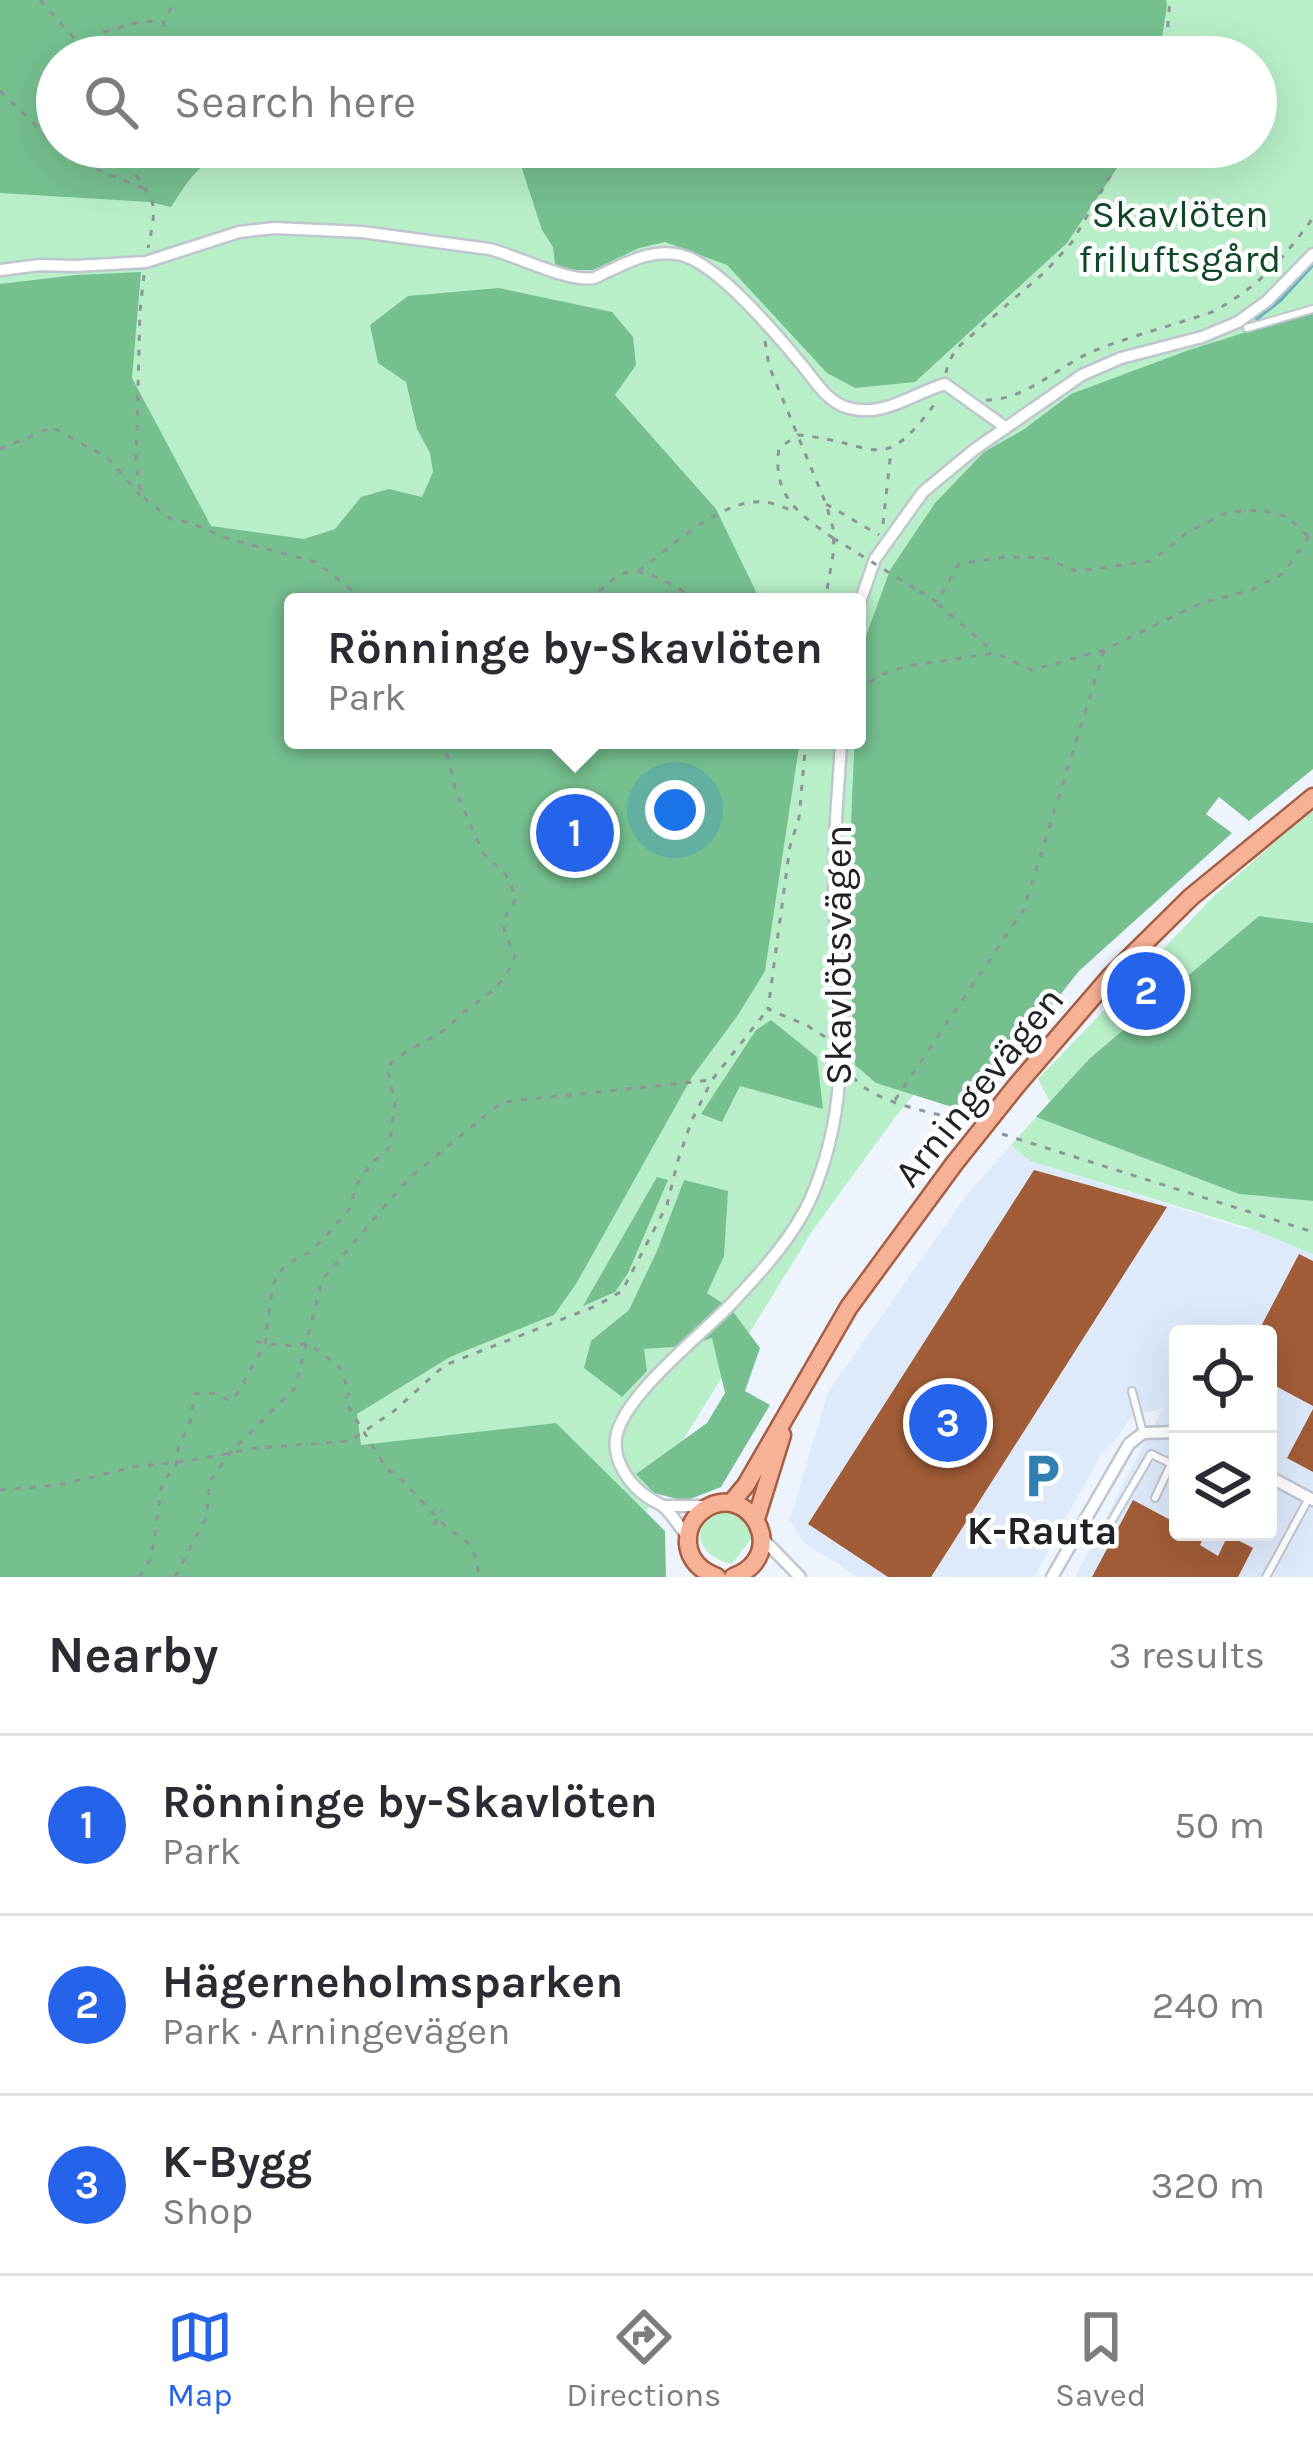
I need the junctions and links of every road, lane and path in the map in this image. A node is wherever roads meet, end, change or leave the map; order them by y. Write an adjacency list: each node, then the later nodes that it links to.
1 (40, 0): 5 (path)
2 (175, 0): 4 (path)
3 (1170, 0): 8 (path)
4 (164, 22): 6 (path); 7 (path)
5 (73, 36)
6 (97, 36)
7 (164, 36)
8 (1167, 36)
9 (0, 91): 10 (path)
10 (36, 125)
11 (93, 168): 14 (path)
12 (133, 168): 14 (path)
13 (1115, 168): 22 (path)
14 (150, 191): 17 (path)
15 (1313, 218): 23 (path)
16 (1313, 254): 24 (street)
17 (146, 262): 18 (street); 20 (street); 28 (path)
18 (0, 270)
19 (1313, 309): 21 (lane)
20 (769, 326): 22 (street); 25 (path)
21 (1247, 328)
22 (945, 384): 23 (street); 27 (path)
23 (967, 400): 24 (street)
24 (1004, 427): 39 (street)
25 (798, 435): 27 (path); 29 (path); 30 (path)
26 (0, 449): 28 (path)
27 (891, 449): 29 (path)
28 (141, 496): 35 (path)
29 (826, 504): 32 (path)
30 (795, 511): 32 (path); 34 (path)
31 (1313, 530): 33 (path)
32 (833, 538): 38 (path); 40 (path, bridge)
33 (1311, 539): 40 (path); 41 (path)
34 (639, 571): 36 (path); 37 (path)
35 (354, 593)
36 (598, 593)
37 (684, 593)
38 (827, 593)
39 (863, 593)
40 (937, 602): 42 (path)
41 (1105, 650): 42 (path); 49 (path)
42 (995, 653): 43 (path)
43 (866, 684)
44 (446, 749): 54 (path)
45 (841, 749): 69 (street, Skavlötsvägen)
46 (1313, 797): 56 (main road, Arningevägen)
47 (768, 1010): 48 (path)
48 (712, 1080): 53 (path); 57 (path)
49 (894, 1101)
50 (994, 1131): 51 (path)
51 (1313, 1232)
52 (256, 1341): 54 (path)
53 (306, 1343): 54 (path); 57 (path); 60 (path)
54 (265, 1344): 61 (path)
55 (1132, 1391): 59 (lane)
56 (791, 1406): 68 (main road, Arningevägen); 73 (main road, Arningevägen)
57 (363, 1432): 60 (path); 72 (path)
58 (1169, 1432): 59 (street)
59 (1143, 1433): 78 (street)
60 (230, 1453): 61 (path); 81 (path)
61 (178, 1462): 65 (path); 80 (path)
62 (1169, 1463): 77 (lane)
63 (1169, 1476): 66 (lane)
64 (1277, 1481): 67 (street)
65 (0, 1490)
66 (1155, 1498)
67 (1311, 1499): 88 (lane)
68 (731, 1503): 70 (main road); 73 (main road)
69 (663, 1506): 70 (street); 79 (street, Skavlötsvägen)
70 (710, 1506): 79 (main road)
71 (442, 1511): 72 (path)
72 (438, 1518): 74 (path); 82 (path)
73 (756, 1519): 76 (main road)
74 (434, 1525)
75 (1056, 1536): 78 (lane)
76 (763, 1539): 85 (main road); 86 (street)
77 (1100, 1541)
78 (1071, 1545): 87 (street)
79 (688, 1546): 83 (main road); 84 (main road)
80 (140, 1577)
81 (175, 1577)
82 (479, 1577)
83 (684, 1577)
84 (718, 1577)
85 (733, 1577)
86 (800, 1577)
87 (1052, 1577)
88 (1266, 1577)

